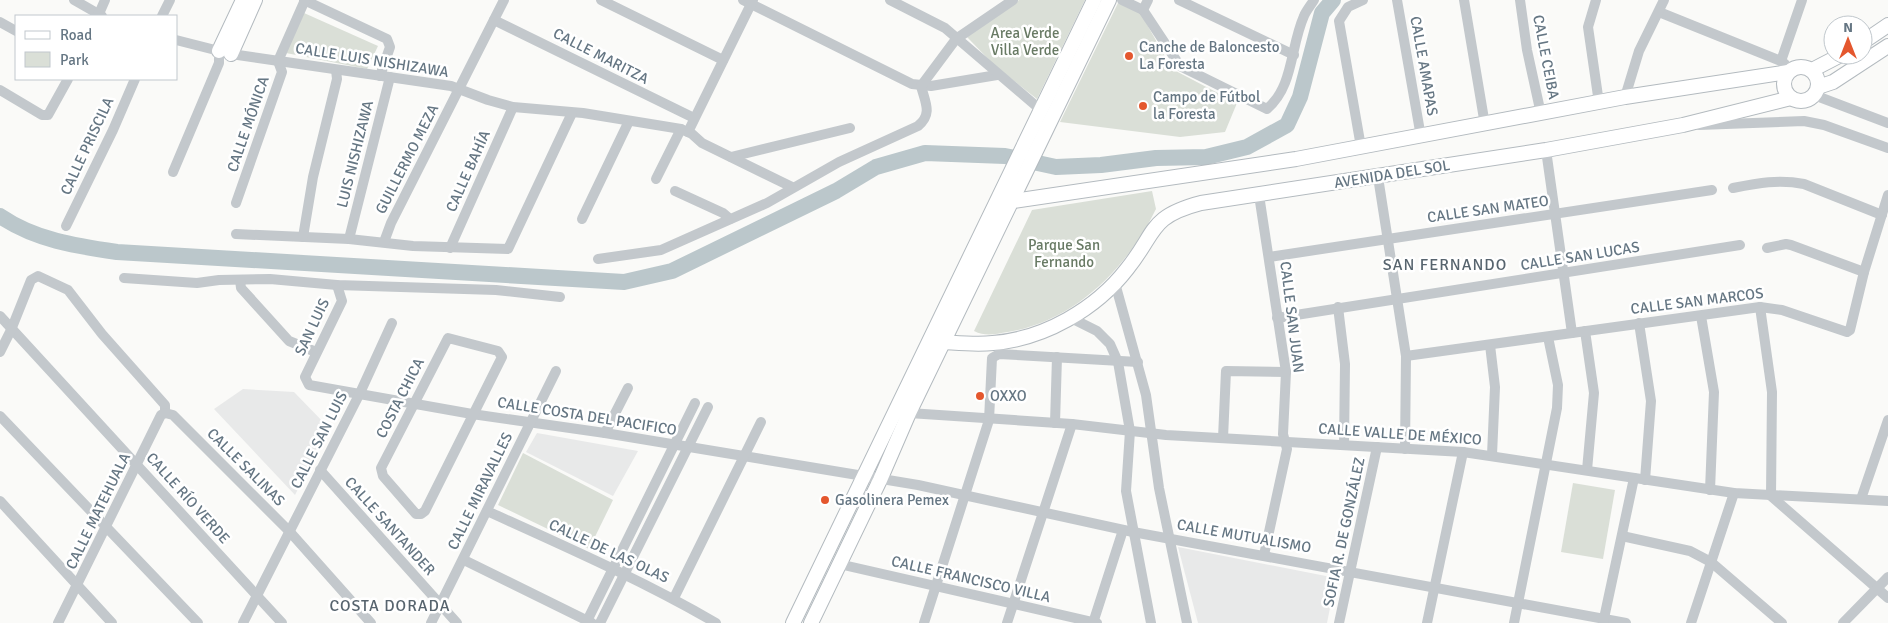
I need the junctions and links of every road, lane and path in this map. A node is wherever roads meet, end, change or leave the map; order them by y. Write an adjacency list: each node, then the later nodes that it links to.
1 (74, 0): 26 (street)
2 (106, 0): 27 (street)
3 (170, 0): 28 (street)
4 (242, 0): 38 (street)
5 (255, 0): 38 (street)
6 (304, 0): 40 (street, CALLE MÓNICA); 46 (street, LUIS NISHIZAWA)
7 (504, 0): 29 (street, GUILLERMO MEZA)
8 (601, 0): 39 (street)
9 (890, 0): 34 (street)
10 (1013, 0): 34 (street)
11 (1094, 0): 57 (street)
12 (1109, 0): 82 (street)
13 (1122, 0): 24 (street)
14 (1179, 0): 37 (street)
15 (1314, 0): 37 (street)
16 (1363, 0): 68 (street)
17 (1397, 0): 67 (street, CALLE AMAPAS)
18 (1464, 0): 63 (street)
19 (1596, 0): 55 (street)
20 (1664, 0): 25 (street)
21 (1802, 0): 42 (street)
22 (749, 1): 39 (street); 49 (street)
23 (1521, 2): 59 (street, CALLE CEIBA)
24 (1145, 5): 37 (street)
25 (1659, 12): 42 (street); 53 (street)
26 (98, 15)
27 (100, 15)
28 (162, 15)
29 (494, 20): 51 (street, GUILLERMO MEZA); 60 (street, CALLE MARITZA)
30 (0, 22): 32 (street)
31 (1888, 25): 33 (street)
32 (15, 30)
33 (1873, 35)
34 (956, 39): 45 (street); 49 (street)
35 (178, 41): 38 (street, CALLE LUIS NISHIZAWA)
36 (1888, 46): 52 (street)
37 (1294, 55)
38 (223, 56): 40 (street, CALLE LUIS NISHIZAWA); 72 (street)
39 (723, 60): 60 (street)
40 (278, 61): 43 (street, CALLE LUIS NISHIZAWA); 83 (street, CALLE MÓNICA)
41 (1823, 64): 44 (street)
42 (1787, 67): 44 (street); 53 (street, AVENIDA DEL SOL); 54 (street)
43 (336, 70): 46 (street, CALLE LUIS NISHIZAWA); 90 (street)
44 (1812, 70): 52 (street)
45 (997, 75): 49 (street); 57 (street)
46 (385, 77): 51 (street, CALLE LUIS NISHIZAWA); 91 (street, LUIS NISHIZAWA)
47 (67, 80): 50 (street)
48 (135, 80): 88 (street, CALLE PRISCILA)
49 (921, 86): 75 (street)
50 (0, 90)
51 (459, 90): 56 (street, CALLE LUIS NISHIZAWA); 93 (street, GUILLERMO MEZA)
52 (1816, 91): 54 (street); 62 (street)
53 (1625, 97): 55 (street, AVENIDA DEL SOL)
54 (1791, 98): 64 (street)
55 (1599, 103): 59 (street, AVENIDA DEL SOL)
56 (513, 107): 58 (street, CALLE LUIS NISHIZAWA); 95 (street, CALLE BAHÍA)
57 (1042, 111): 81 (street)
58 (572, 113): 61 (street, CALLE LUIS NISHIZAWA); 95 (street)
59 (1541, 114): 63 (street, AVENIDA DEL SOL)
60 (694, 118): 66 (street)
61 (629, 120): 66 (street, CALLE LUIS NISHIZAWA); 86 (street)
62 (1888, 123)
63 (1485, 125): 67 (street, AVENIDA DEL SOL)
64 (1683, 125): 69 (street, AVENIDA DEL SOL); 70 (street, AVENIDA DEL SOL)
65 (850, 128): 71 (street)
66 (684, 130): 71 (street); 74 (street)
67 (1421, 137): 68 (street, AVENIDA DEL SOL)
68 (1361, 147): 82 (street, AVENIDA DEL SOL)
69 (1888, 148)
70 (1546, 150): 73 (street, AVENIDA DEL SOL); 84 (street)
71 (731, 157): 75 (street)
72 (173, 172)
73 (1378, 177): 79 (street, AVENIDA DEL SOL); 92 (street)
74 (656, 179)
75 (792, 187): 87 (street)
76 (1733, 188): 85 (street)
77 (1712, 190): 84 (street, CALLE SAN MATEO)
78 (675, 191): 87 (street)
79 (1259, 195): 97 (street, CALLE SAN JUAN); 103 (street, AVENIDA DEL SOL)
80 (1888, 195): 85 (street, CALLE SAN MARCOS)
81 (996, 201): 82 (street); 162 (street)
82 (1013, 202): 119 (street)
83 (236, 203)
84 (1554, 215): 92 (street, CALLE SAN MATEO); 100 (street)
85 (1882, 215): 99 (street, CALLE SAN MARCOS)
86 (582, 219)
87 (730, 219): 98 (street)
88 (66, 226)
89 (236, 234): 90 (street)
90 (303, 237): 91 (street)
91 (349, 239): 93 (street)
92 (1388, 239): 97 (street, CALLE SAN MATEO); 106 (street)
93 (384, 242): 95 (street)
94 (1740, 245): 100 (street, CALLE SAN LUCAS)
95 (450, 248)
96 (1767, 248): 99 (street)
97 (1269, 256): 112 (street, CALLE SAN JUAN)
98 (598, 259)
99 (1864, 272): 108 (street, CALLE SAN MARCOS)
100 (1564, 274): 106 (street, CALLE SAN LUCAS); 117 (street)
101 (124, 278): 102 (street)
102 (240, 280): 104 (street); 122 (street)
103 (1115, 284): 111 (street, AVENIDA DEL SOL); 126 (street)
104 (337, 285): 105 (street); 122 (street, SAN LUIS)
105 (560, 297)
106 (1396, 298): 107 (street, CALLE SAN LUCAS); 123 (street)
107 (1338, 307): 112 (street, CALLE SAN LUCAS); 151 (street)
108 (1760, 307): 110 (street, CALLE SAN MARCOS); 169 (street)
109 (0, 316): 115 (street, CALLE RÍO VERDE)
110 (1701, 316): 114 (street, CALLE SAN MARCOS); 166 (street)
111 (1071, 318): 119 (street, AVENIDA DEL SOL); 125 (street)
112 (1277, 318): 128 (street, CALLE SAN JUAN)
113 (392, 323): 131 (street, CALLE SAN LUIS)
114 (1639, 323): 116 (street, CALLE SAN MARCOS); 165 (street)
115 (11, 330): 121 (street); 135 (street, CALLE SALINAS); 159 (street, CALLE RÍO VERDE)
116 (1585, 331): 117 (street, CALLE SAN MARCOS); 161 (street)
117 (1572, 333): 118 (street, CALLE SAN MARCOS)
118 (1548, 337): 120 (street, CALLE SAN MARCOS); 158 (street)
119 (943, 342): 136 (street)
120 (1490, 345): 123 (street, CALLE SAN MARCOS); 156 (street)
121 (0, 352)
122 (316, 352): 129 (street, SAN LUIS)
123 (1406, 356): 154 (street)
124 (1057, 358): 125 (street); 139 (street); 143 (street)
125 (1118, 362): 126 (street); 145 (street)
126 (1138, 362): 147 (street)
127 (556, 371): 141 (street, CALLE MIRAVALLES)
128 (1286, 372): 148 (street); 149 (street, CALLE SAN JUAN)
129 (305, 382): 131 (street, CALLE COSTA DEL PACIFICO)
130 (628, 388): 146 (street)
131 (360, 393): 132 (street, CALLE COSTA DEL PACIFICO); 160 (street, CALLE SAN LUIS)
132 (415, 403): 137 (street, CALLE COSTA DEL PACIFICO); 137 (street, COSTA CHICA); 137 (street, COSTA CHICA)
133 (695, 403): 150 (street)
134 (708, 407): 153 (street)
135 (165, 412): 159 (street, CALLE MATEHUALA); 177 (street, CALLE SALINAS)
136 (908, 413): 139 (street, CALLE VALLE DE MÉXICO); 164 (street)
137 (472, 414): 141 (street, CALLE COSTA DEL PACIFICO)
138 (0, 416): 175 (street)
139 (989, 420): 143 (street, CALLE VALLE DE MÉXICO); 168 (street)
140 (1888, 420): 170 (street)
141 (530, 422): 146 (street, CALLE COSTA DEL PACIFICO); 173 (street, CALLE MIRAVALLES)
142 (760, 422): 157 (street)
143 (1055, 423): 144 (street, CALLE VALLE DE MÉXICO)
144 (1072, 424): 145 (street, CALLE VALLE DE MÉXICO); 174 (street)
145 (1130, 431): 147 (street, CALLE VALLE DE MÉXICO); 176 (street)
146 (606, 433): 150 (street, CALLE COSTA DEL PACIFICO)
147 (1152, 434): 148 (street, CALLE VALLE DE MÉXICO); 179 (street)
148 (1223, 438): 149 (street, CALLE VALLE DE MÉXICO)
149 (1285, 442): 151 (street, CALLE VALLE DE MÉXICO); 180 (street, CALLE SAN JUAN)
150 (674, 445): 153 (street, CALLE COSTA DEL PACIFICO); 184 (street)
151 (1344, 445): 152 (street, CALLE VALLE DE MÉXICO)
152 (1377, 447): 154 (street, CALLE VALLE DE MÉXICO); 185 (street, SOFIA R. DE GONZÁLEZ)
153 (688, 448): 157 (street, CALLE COSTA DEL PACIFICO); 186 (street)
154 (1404, 449): 155 (street, CALLE VALLE DE MÉXICO)
155 (1464, 452): 156 (street, CALLE VALLE DE MÉXICO); 190 (street)
156 (1492, 455): 158 (street, CALLE VALLE DE MÉXICO)
157 (744, 458): 162 (street, CALLE COSTA DEL PACIFICO); 193 (street)
158 (1546, 463): 161 (street, CALLE VALLE DE MÉXICO); 195 (street)
159 (137, 464): 175 (street, CALLE MATEHUALA); 192 (street, CALLE RÍO VERDE)
160 (320, 470): 177 (street, CALLE SAN LUIS); 197 (street, CALLE SANTANDER)
161 (1586, 470): 163 (street, CALLE VALLE DE MÉXICO)
162 (865, 476): 164 (street, CALLE COSTA DEL PACIFICO); 210 (street)
163 (1634, 478): 165 (street, CALLE VALLE DE MÉXICO); 178 (street)
164 (880, 480): 168 (street, CALLE MUTUALISMO); 183 (street)
165 (1644, 480): 166 (street, CALLE VALLE DE MÉXICO)
166 (1710, 490): 167 (street, CALLE VALLE DE MÉXICO)
167 (1734, 493): 169 (street, CALLE VALLE DE MÉXICO); 182 (street)
168 (965, 495): 174 (street, CALLE MUTUALISMO); 189 (street)
169 (1771, 496): 170 (street, CALLE VALLE DE MÉXICO); 191 (street)
170 (1861, 499): 172 (street, CALLE VALLE DE MÉXICO)
171 (0, 501): 188 (street)
172 (1888, 501)
173 (487, 511): 181 (street, CALLE MIRAVALLES); 184 (street, CALLE DE LAS OLAS)
174 (1042, 511): 176 (street, CALLE MUTUALISMO); 196 (street)
175 (107, 526): 188 (street, CALLE MATEHUALA); 202 (street)
176 (1128, 531): 179 (street, CALLE MUTUALISMO); 214 (street); 215 (street)
177 (290, 532): 192 (street, CALLE SAN LUIS); 205 (street, CALLE SALINAS)
178 (1622, 536): 182 (street); 198 (street)
179 (1169, 538): 180 (street, CALLE MUTUALISMO); 216 (street)
180 (1264, 555): 185 (street, CALLE MUTUALISMO)
181 (464, 560): 197 (street, CALLE MIRAVALLES); 199 (street)
182 (1711, 562): 221 (street); 222 (street)
183 (839, 564): 189 (street, CALLE FRANCISCO VILLA); 211 (street)
184 (614, 568): 186 (street, CALLE DE LAS OLAS); 199 (street)
185 (1350, 571): 190 (street, CALLE MUTUALISMO); 217 (street, SOFIA R. DE GONZÁLEZ)
186 (625, 574): 193 (street, CALLE DE LAS OLAS); 208 (street)
187 (1888, 577): 191 (street)
188 (78, 585): 200 (street, CALLE MATEHUALA); 201 (street)
189 (936, 587): 196 (street, CALLE FRANCISCO VILLA); 212 (street)
190 (1435, 587): 195 (street, CALLE MUTUALISMO); 218 (street)
191 (1877, 588): 194 (street); 223 (street)
192 (257, 596): 203 (street, CALLE SAN LUIS); 204 (street, CALLE RÍO VERDE)
193 (674, 598): 209 (street, CALLE DE LAS OLAS)
194 (1888, 598)
195 (1518, 603): 198 (street, CALLE MUTUALISMO); 219 (street)
196 (1013, 604): 213 (street); 214 (street, CALLE FRANCISCO VILLA)
197 (440, 606): 206 (street, CALLE MIRAVALLES); 207 (street, CALLE SANTANDER)
198 (1609, 621): 220 (street, CALLE MUTUALISMO)
199 (589, 622)
200 (58, 623)
201 (112, 623)
202 (198, 623)
203 (243, 623)
204 (282, 623)
205 (370, 623)
206 (431, 623)
207 (457, 623)
208 (600, 623)
209 (716, 623)
210 (793, 623)
211 (810, 623)
212 (924, 623)
213 (1007, 623)
214 (1094, 623)
215 (1151, 623)
216 (1187, 623)
217 (1339, 623)
218 (1427, 623)
219 (1514, 623)
220 (1626, 623)
221 (1691, 623)
222 (1782, 623)
223 (1843, 623)

